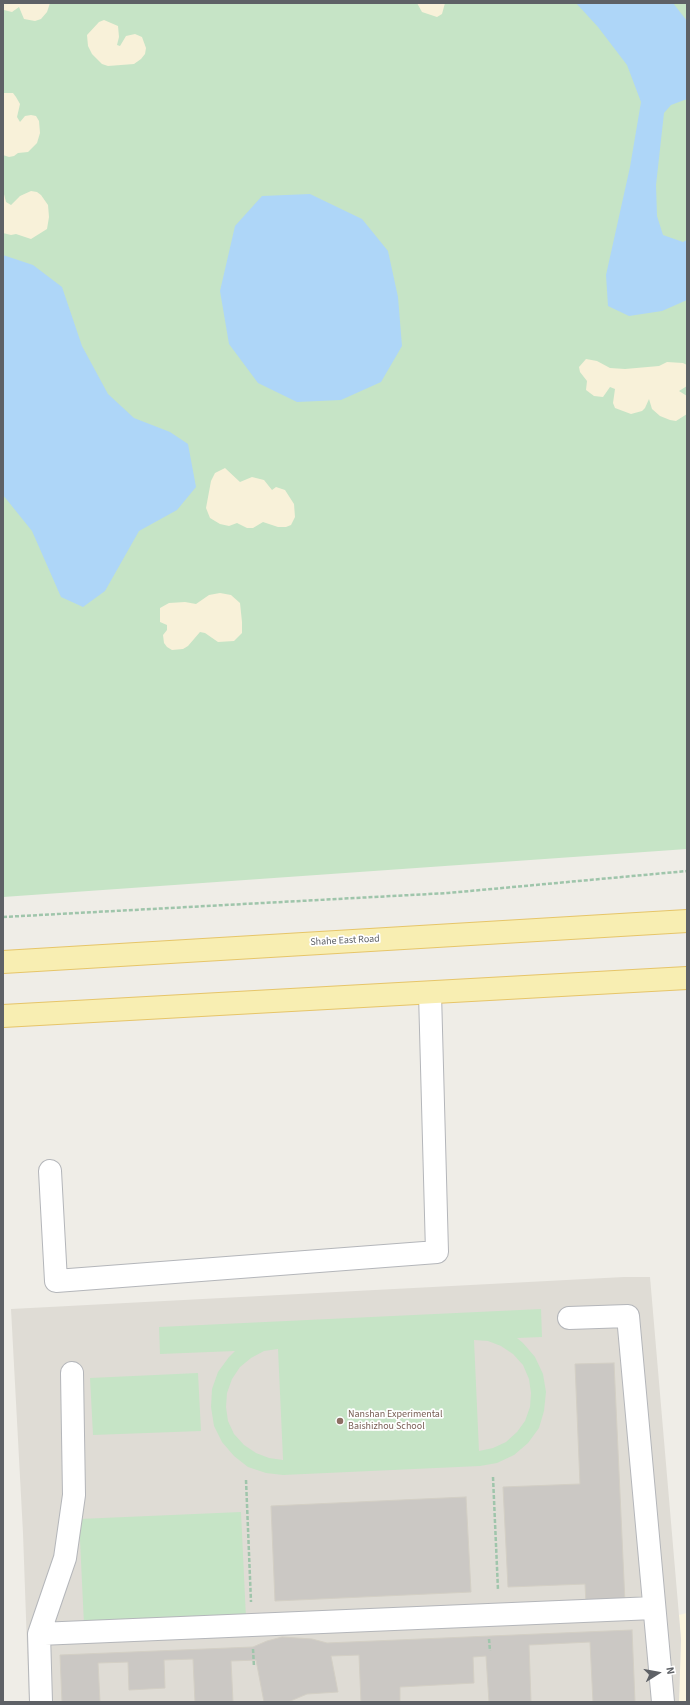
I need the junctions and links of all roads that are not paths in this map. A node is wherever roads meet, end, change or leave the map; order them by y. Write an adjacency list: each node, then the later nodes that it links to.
1 (687, 921): 2 (main road, Shahe East Road)
2 (3, 962)
3 (687, 978): 4 (main road)
4 (430, 993): 5 (main road); 6 (lane)
5 (3, 1016)
6 (50, 1171)
7 (569, 1318): 9 (lane)
8 (72, 1373): 10 (lane)
9 (654, 1608): 10 (lane); 12 (lane)
10 (39, 1634): 11 (lane)
11 (40, 1702)
12 (662, 1702)

